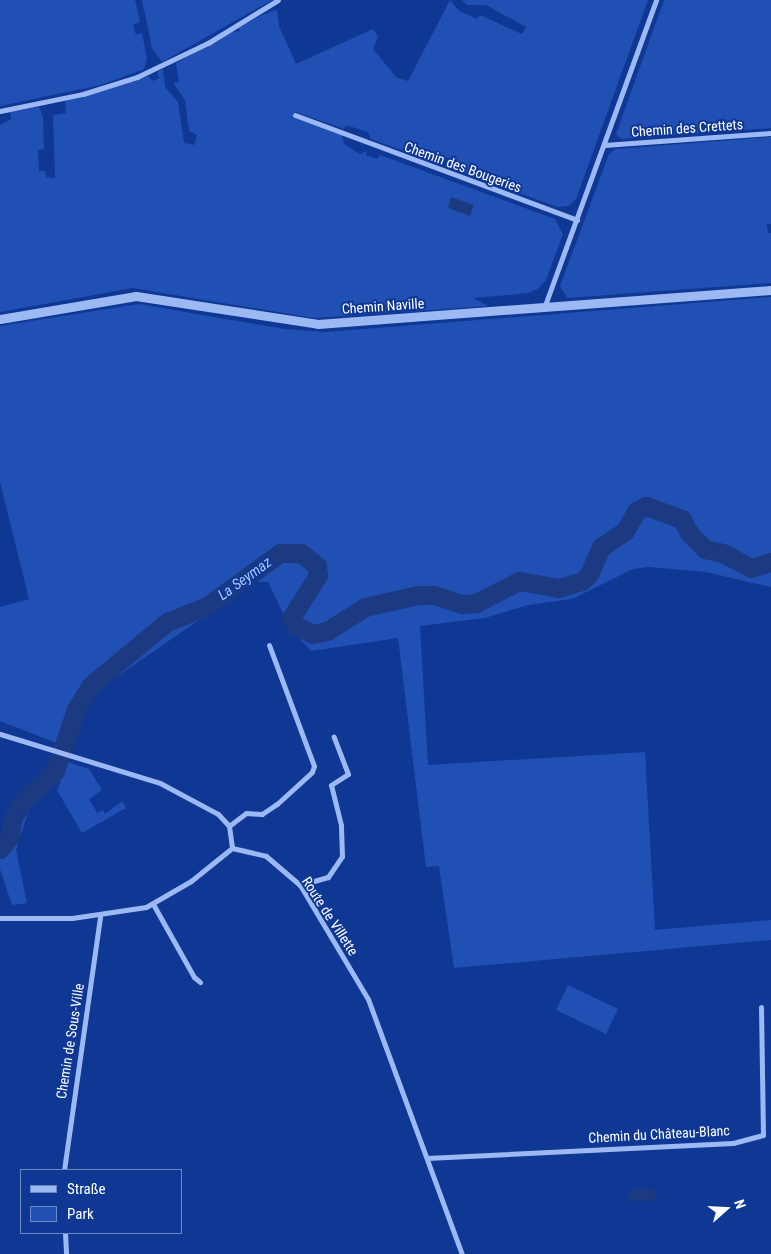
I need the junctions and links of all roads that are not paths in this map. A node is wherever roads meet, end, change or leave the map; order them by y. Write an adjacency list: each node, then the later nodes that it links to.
1 (278, 0): 3 (street)
2 (656, 0): 6 (street)
3 (0, 111)
4 (295, 115): 7 (street, Chemin des Bougeries)
5 (771, 133): 6 (street, Chemin des Crettets)
6 (604, 145): 7 (street)
7 (578, 220): 9 (street)
8 (771, 290): 9 (street, Chemin Naville)
9 (544, 308): 10 (street, Chemin Naville)
10 (0, 319)
11 (269, 645): 14 (street)
12 (0, 734): 14 (street)
13 (334, 737): 16 (street)
14 (228, 826): 15 (street)
15 (232, 848): 16 (street, Route de Villette); 17 (street)
16 (300, 885): 22 (street, Route de Villette)
17 (153, 904): 18 (street); 20 (street)
18 (100, 916): 19 (street); 23 (street, Chemin de Sous-Ville)
19 (0, 918)
20 (200, 982)
21 (761, 1007): 22 (street, Chemin du Château-Blanc)
22 (427, 1158): 26 (street, Route de Villette)
23 (64, 1169)
24 (64, 1234): 25 (street)
25 (66, 1254)
26 (462, 1254)

